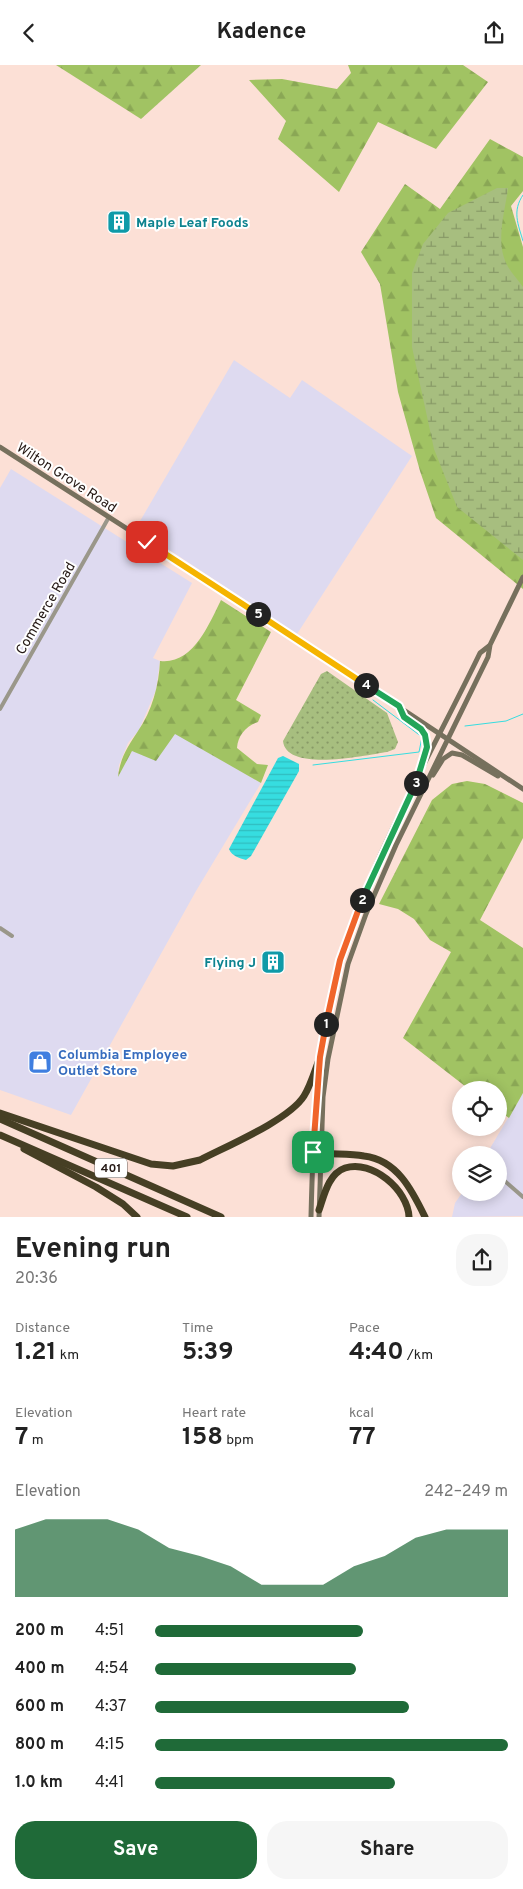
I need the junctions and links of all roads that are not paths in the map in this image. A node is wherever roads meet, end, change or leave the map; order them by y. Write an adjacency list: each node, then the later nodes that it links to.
1 (0, 447): 2 (main road, Wilton Grove Road)
2 (109, 517): 5 (main road, Wilton Grove Road); 6 (street, Commerce Road)
3 (523, 577): 4 (main road)
4 (490, 645): 7 (main road); 8 (main road)
5 (399, 706): 7 (main road, Wilton Grove Road); 9 (main road)
6 (0, 709)
7 (441, 734): 8 (main road, Wilton Grove Road); 9 (main road)
8 (448, 739): 10 (main road, Wilton Grove Road); 11 (main road)
9 (417, 781): 15 (main road)
10 (517, 785): 11 (main road); 12 (main road, Wilton Grove Road)
11 (426, 786): 21 (main road)
12 (523, 789)
13 (0, 928): 14 (street)
14 (12, 936)
15 (320, 1057): 16 (highway); 20 (main road)
16 (0, 1113)
17 (0, 1119): 27 (highway, 401)
18 (0, 1135): 19 (highway, 401)
19 (13, 1141): 25 (highway); 26 (highway, 401)
20 (313, 1152): 21 (highway); 28 (main road)
21 (322, 1153): 24 (main road); 30 (highway)
22 (507, 1183): 23 (street)
23 (523, 1197)
24 (319, 1213): 29 (highway)
25 (138, 1217)
26 (187, 1217)
27 (221, 1217)
28 (311, 1217)
29 (409, 1217)
30 (426, 1217)

